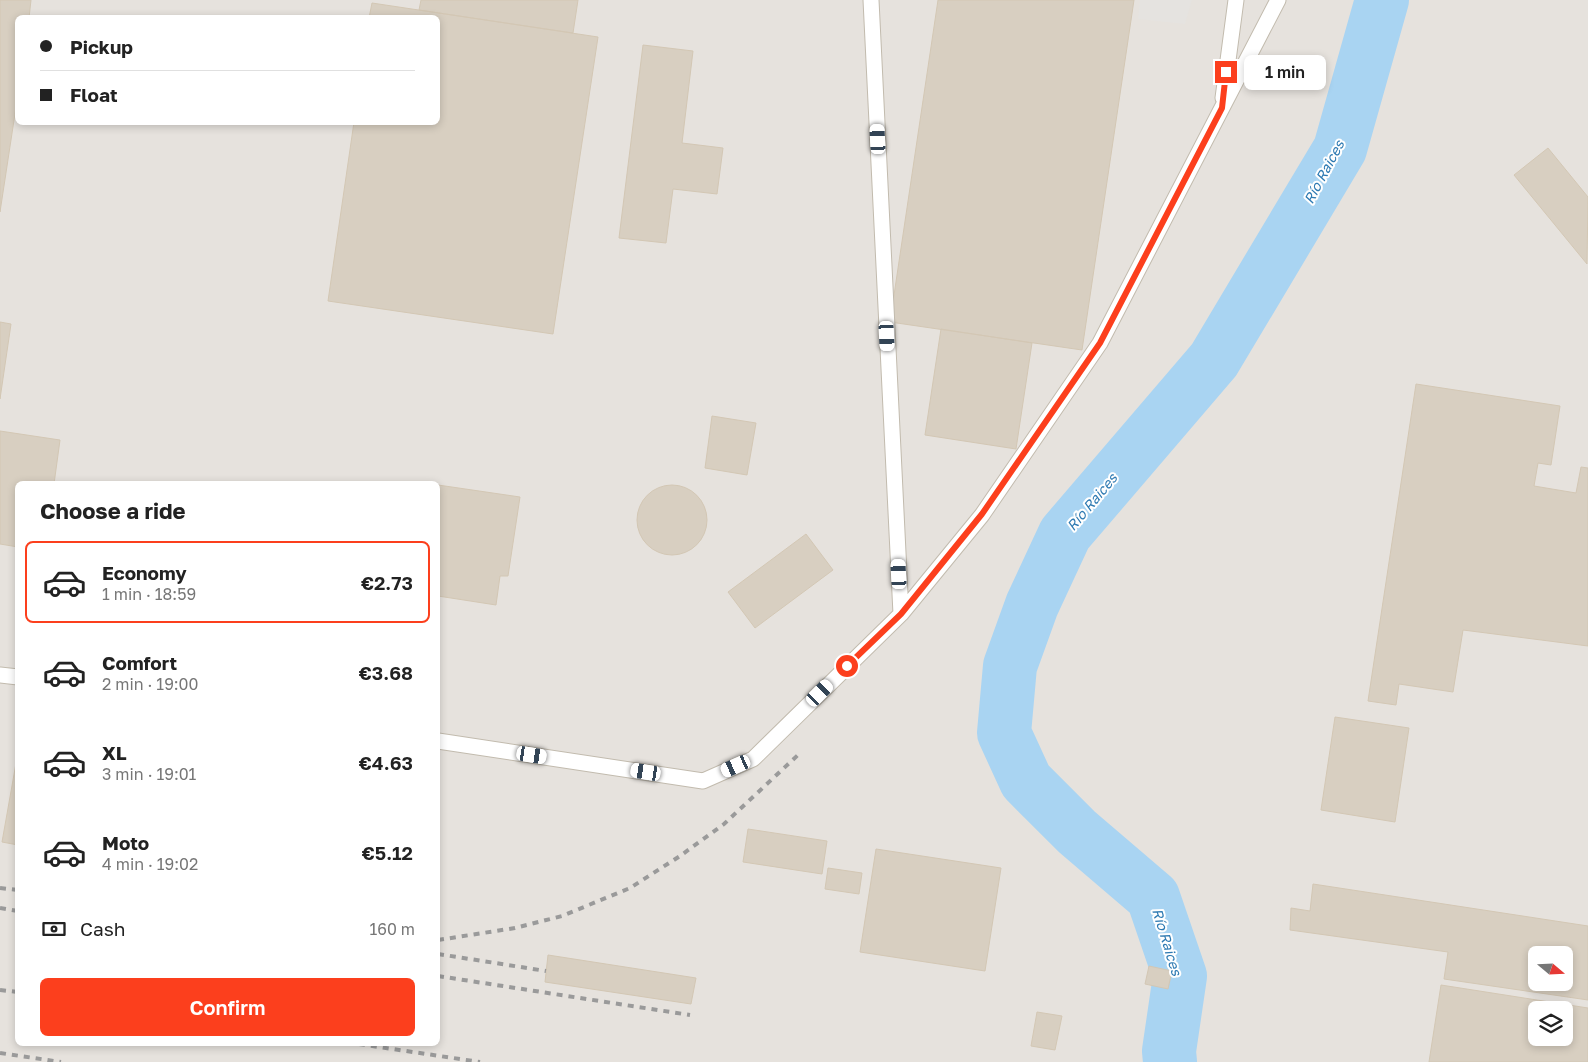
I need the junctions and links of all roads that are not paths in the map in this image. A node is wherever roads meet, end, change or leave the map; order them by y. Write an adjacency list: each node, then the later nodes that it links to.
1 (871, 0): 5 (lane)
2 (1236, 0): 4 (lane)
3 (1278, 0): 4 (lane)
4 (1222, 108): 5 (lane)
5 (901, 614): 6 (lane)
6 (440, 740)

